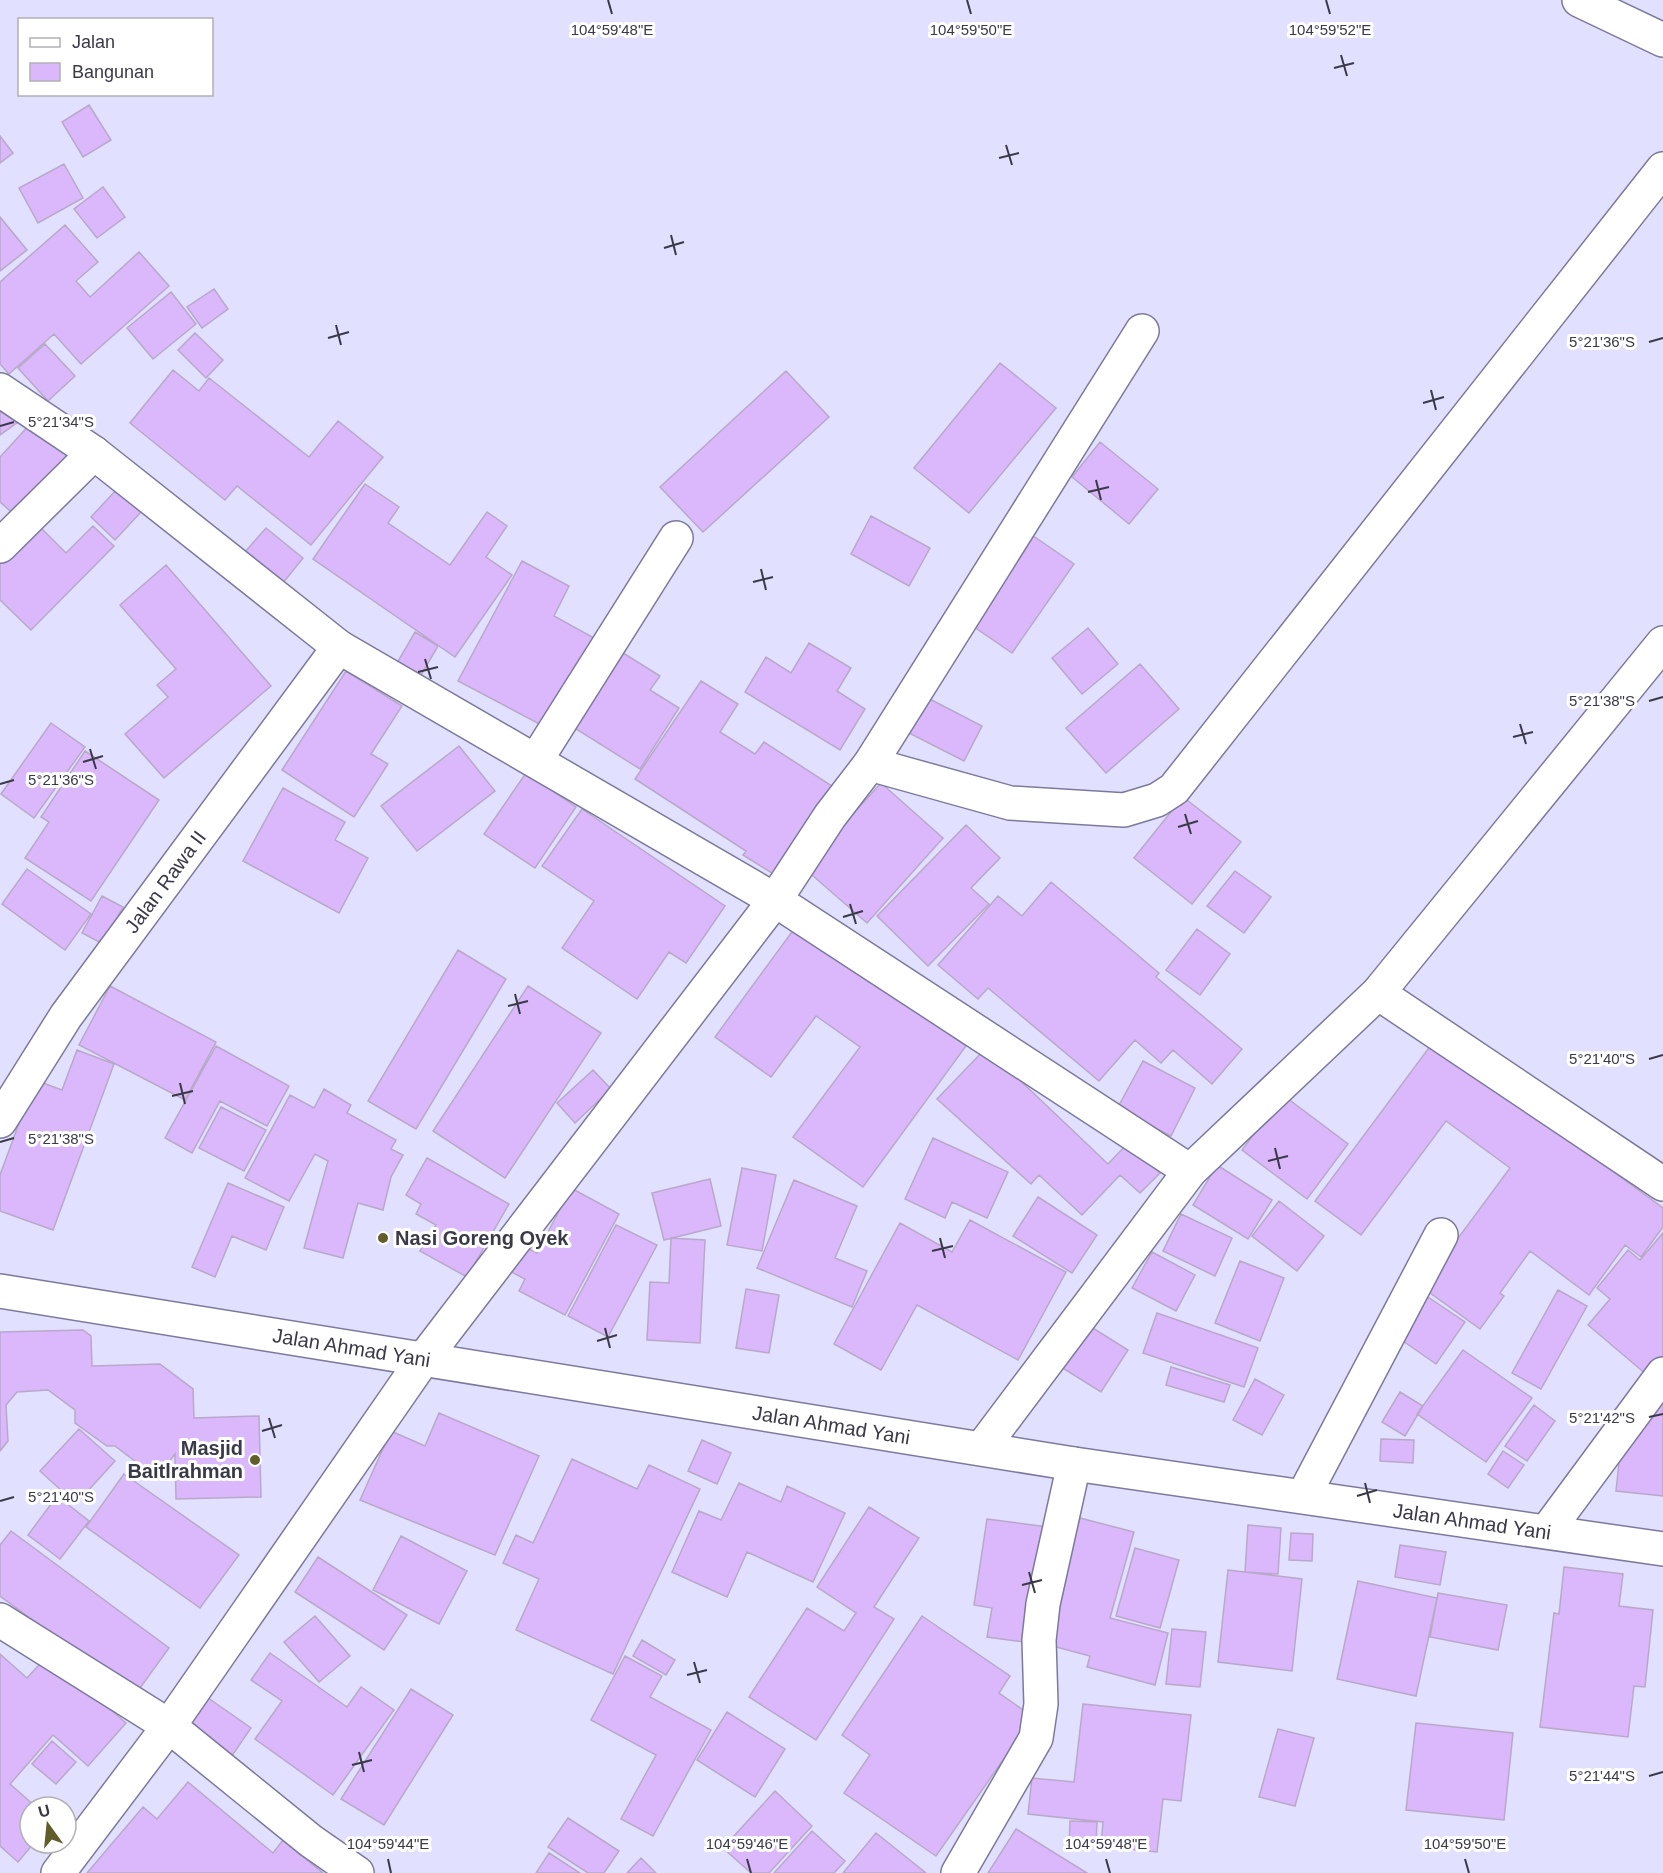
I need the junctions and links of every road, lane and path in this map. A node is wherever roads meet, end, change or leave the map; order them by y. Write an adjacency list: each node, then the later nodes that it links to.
1 (1579, 0): 2 (main road)
2 (1663, 40)
3 (1663, 169): 12 (main road)
4 (1142, 331): 12 (main road)
5 (0, 390): 6 (main road)
6 (94, 453): 8 (main road); 10 (main road)
7 (676, 538): 11 (main road)
8 (0, 546)
9 (1663, 643): 14 (main road)
10 (339, 647): 11 (main road); 15 (main road, Jalan Rawa II)
11 (537, 760): 13 (main road)
12 (870, 764): 13 (main road)
13 (775, 900): 16 (main road); 20 (main road)
14 (1378, 993): 16 (main road); 17 (main road)
15 (0, 1121)
16 (1190, 1171): 22 (main road)
17 (1663, 1184)
18 (1441, 1235): 24 (main road)
19 (0, 1291): 20 (main road, Jalan Ahmad Yani)
20 (422, 1360): 22 (main road, Jalan Ahmad Yani); 28 (main road)
21 (1663, 1374): 25 (main road)
22 (982, 1449): 23 (main road, Jalan Ahmad Yani)
23 (1074, 1464): 24 (main road, Jalan Ahmad Yani); 31 (main road)
24 (1304, 1495): 25 (main road, Jalan Ahmad Yani)
25 (1547, 1531): 26 (main road, Jalan Ahmad Yani)
26 (1663, 1549)
27 (0, 1620): 28 (main road)
28 (169, 1726): 29 (main road); 30 (main road)
29 (58, 1873)
30 (357, 1873)
31 (958, 1873)

